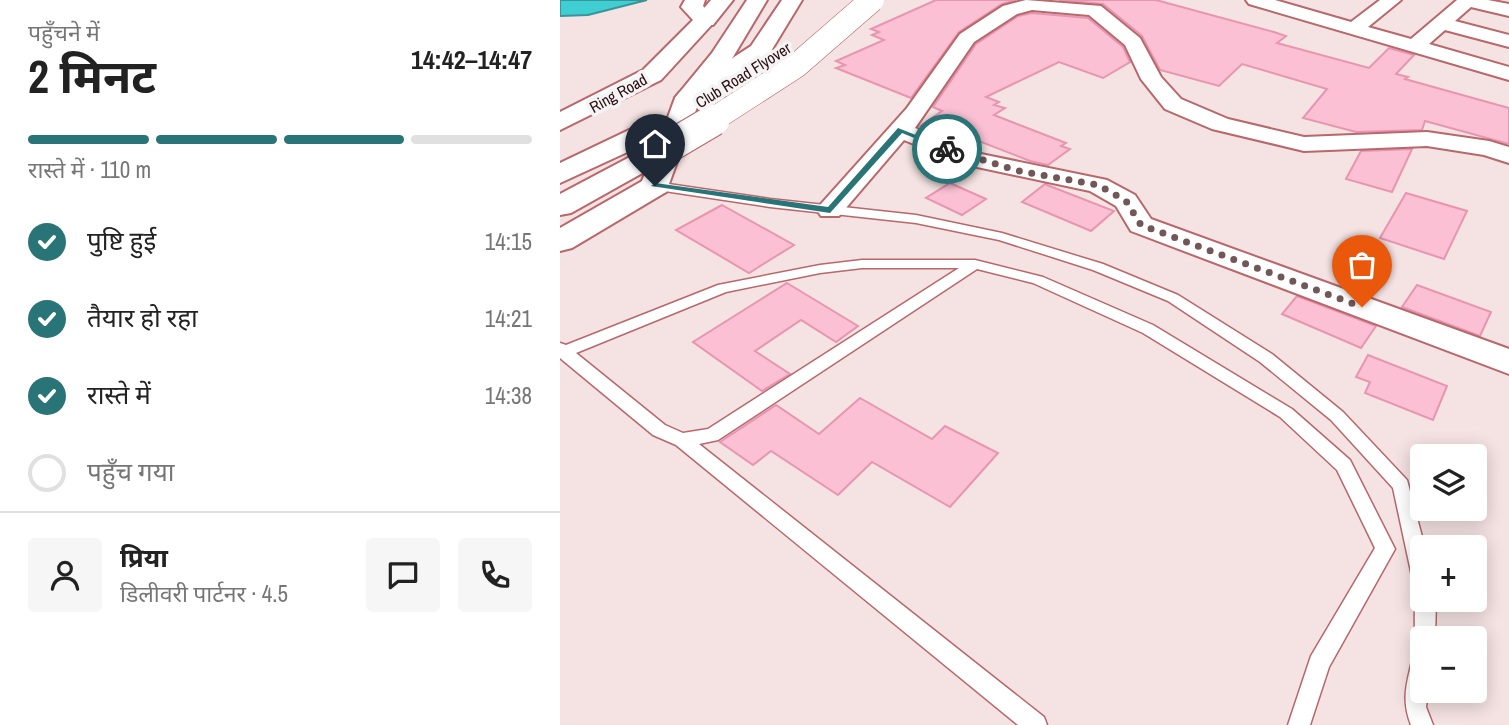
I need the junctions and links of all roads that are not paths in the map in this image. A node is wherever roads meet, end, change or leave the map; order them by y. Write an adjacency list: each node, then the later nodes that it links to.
1 (723, 0): 9 (main road, Ring Road)
2 (757, 0): 18 (main road)
3 (792, 0): 18 (main road)
4 (843, 0): 22 (main road, Club Road Flyover)
5 (872, 0): 24 (main road, Club Road Flyover, bridge)
6 (1330, 0): 12 (street)
7 (1392, 0): 14 (street)
8 (1262, 1): 12 (street)
9 (697, 8): 19 (main road, Ring Road)
10 (1457, 9): 11 (street); 13 (street); 15 (street); 16 (street)
11 (1509, 10)
12 (1308, 16): 14 (street)
13 (1509, 26)
14 (1352, 30): 16 (street)
15 (1509, 41)
16 (1413, 48): 17 (street)
17 (1509, 74)
18 (688, 98): 23 (main road)
19 (560, 122)
20 (900, 130): 21 (street); 25 (street); 29 (street)
21 (1509, 156)
22 (560, 174)
23 (655, 186): 25 (lane); 26 (main road)
24 (560, 206)
25 (830, 210): 31 (lane)
26 (560, 241)
27 (975, 264): 28 (lane); 30 (lane); 34 (lane)
28 (561, 350): 30 (lane)
29 (1509, 362)
30 (682, 440): 33 (lane)
31 (1412, 535)
32 (1416, 703): 35 (lane)
33 (1036, 725)
34 (1299, 725)
35 (1422, 725)

